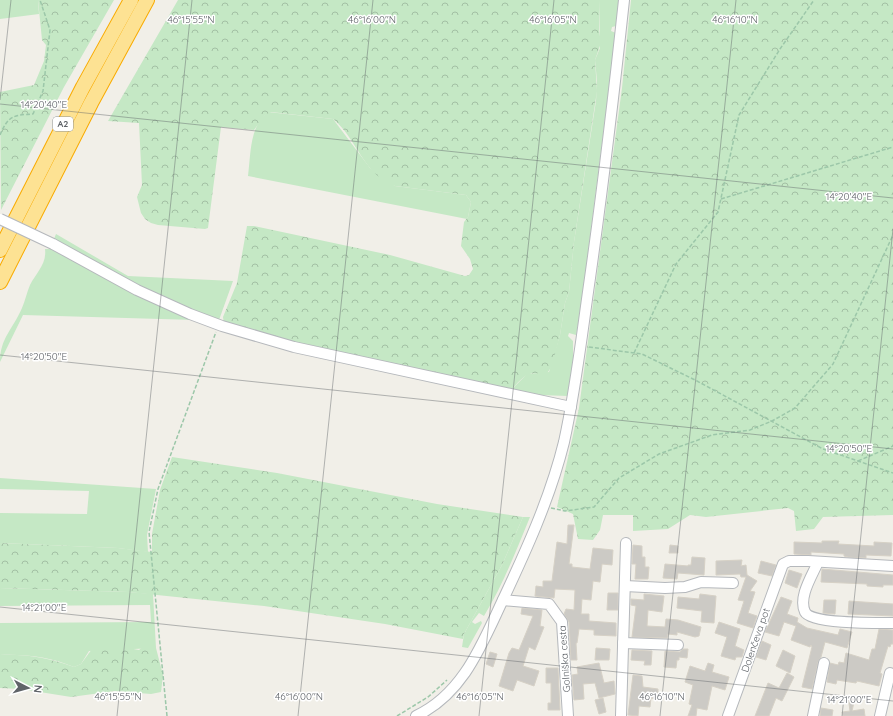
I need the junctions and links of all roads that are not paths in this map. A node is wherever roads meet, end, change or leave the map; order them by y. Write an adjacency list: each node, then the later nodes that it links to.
1 (131, 0): 5 (highway, A2)
2 (147, 0): 6 (highway, A2)
3 (624, 0): 7 (street)
4 (0, 219): 7 (street, bridge)
5 (0, 250)
6 (0, 282)
7 (571, 407): 13 (street)
8 (626, 543): 12 (street)
9 (818, 562): 10 (street); 14 (street); 22 (street, Dolenčeva pot)
10 (893, 566)
11 (733, 583): 12 (street)
12 (625, 586): 15 (street)
13 (503, 600): 19 (street); 20 (street, Golniška cesta)
14 (893, 623)
15 (623, 643): 16 (street); 21 (street)
16 (678, 646)
17 (824, 663): 23 (street)
18 (890, 673): 24 (street)
19 (416, 716)
20 (568, 716)
21 (621, 716)
22 (728, 716)
23 (813, 716)
24 (880, 716)

